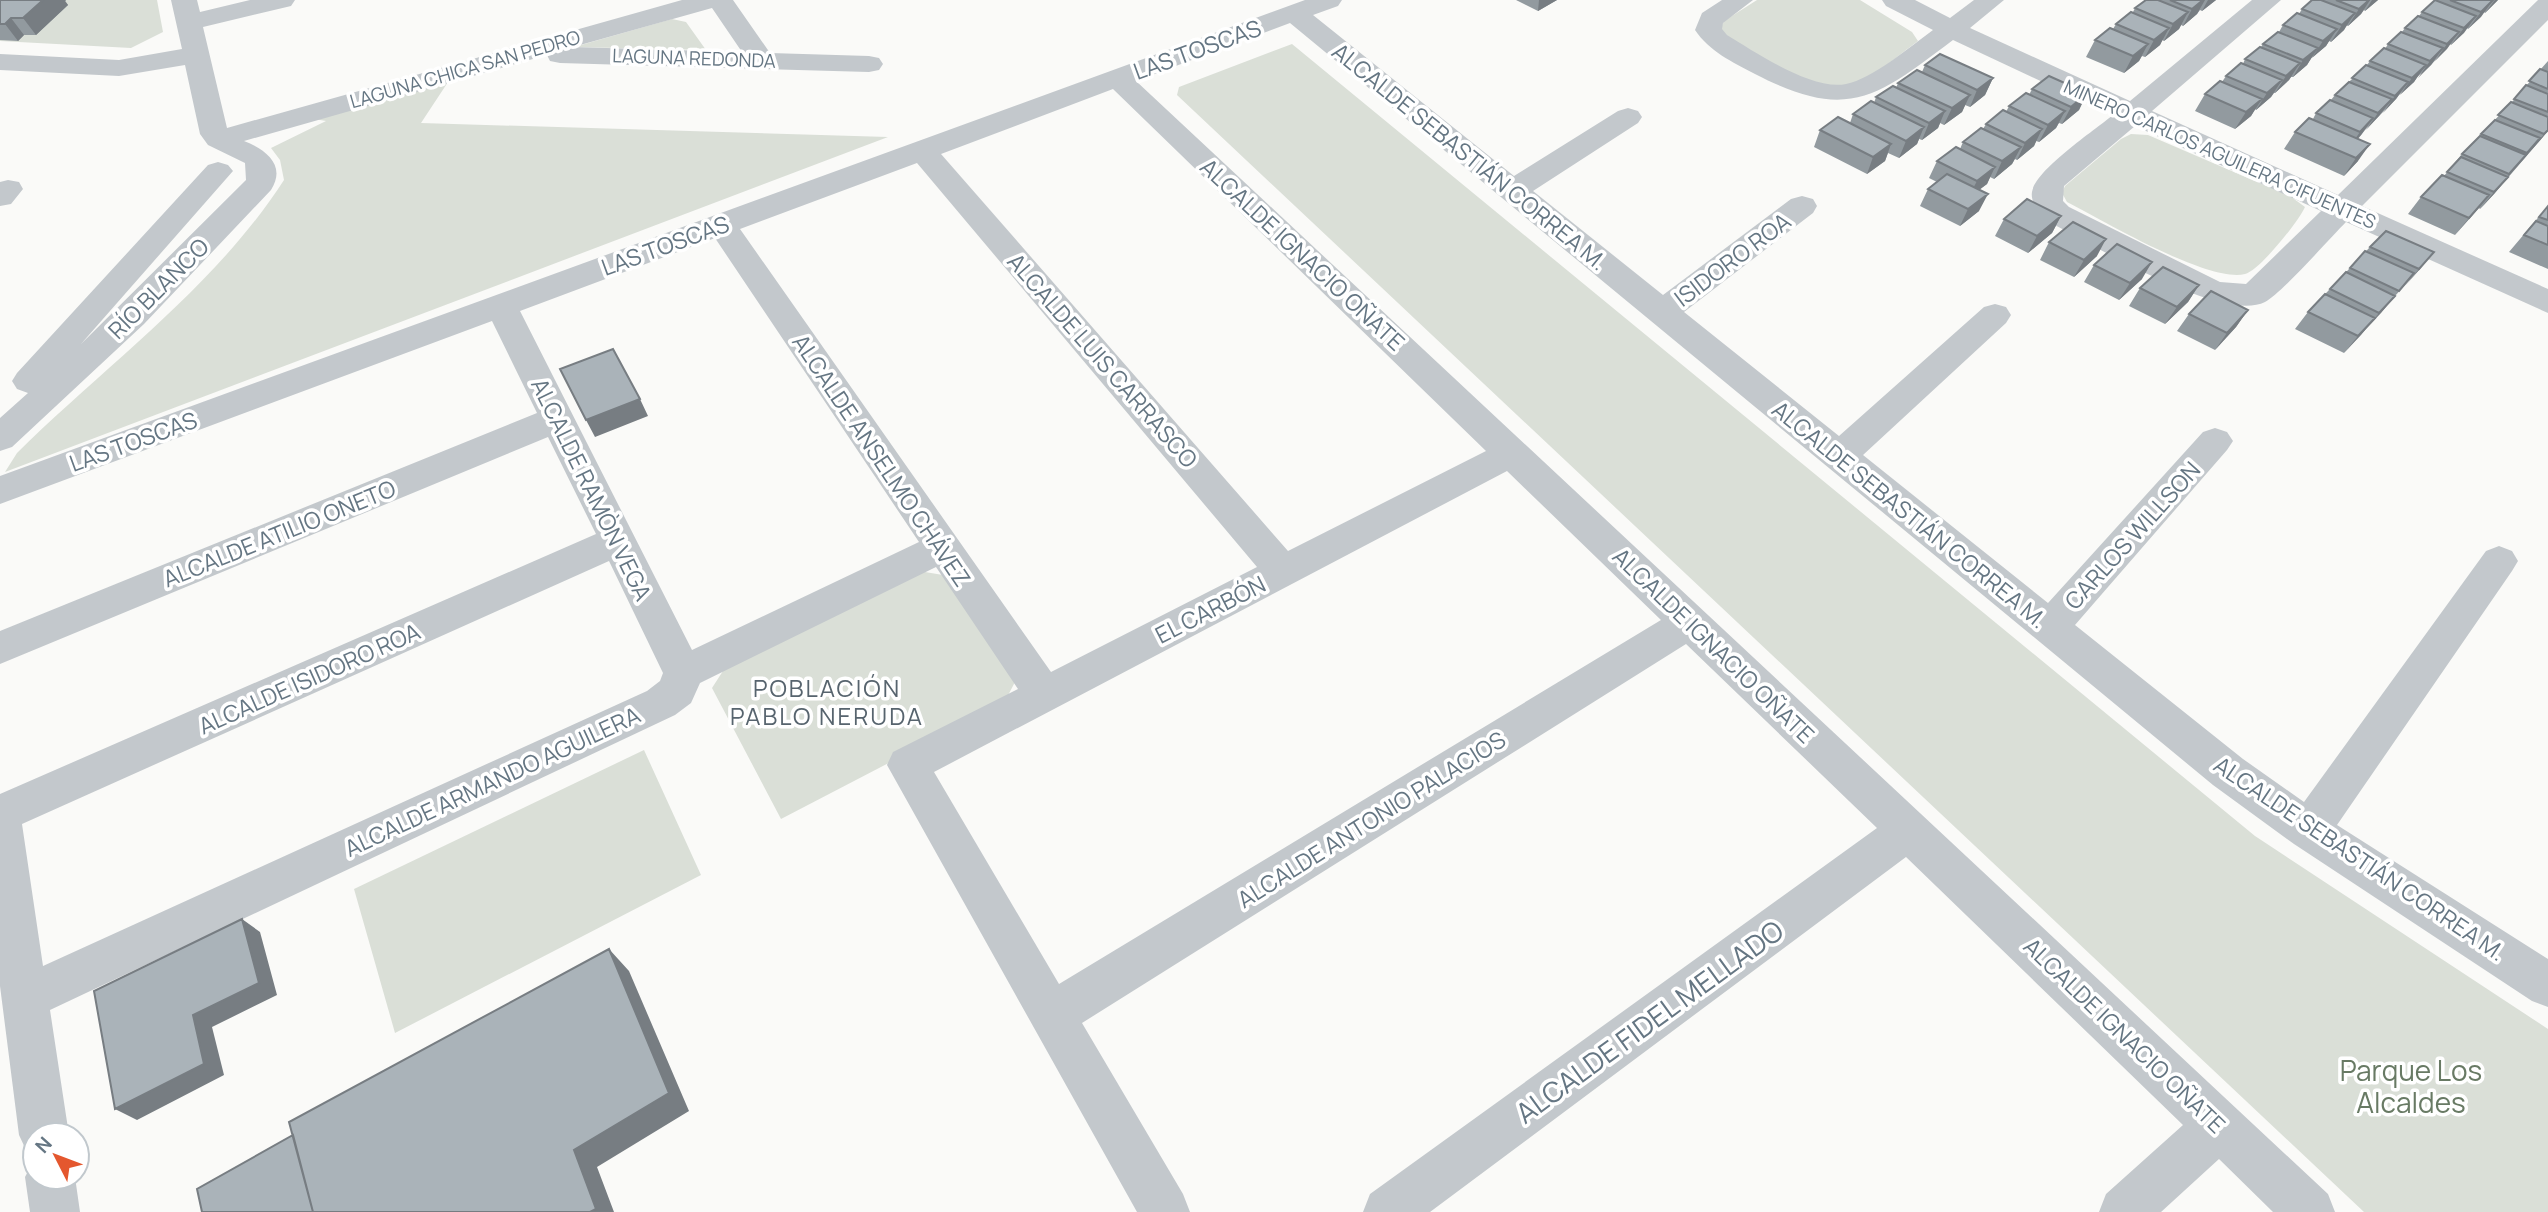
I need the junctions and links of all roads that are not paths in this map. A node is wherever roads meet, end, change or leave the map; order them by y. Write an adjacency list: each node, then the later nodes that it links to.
1 (282, 0): 10 (street)
2 (711, 0): 12 (street, LAGUNA CHICA SAN PEDRO)
3 (720, 0): 14 (street)
4 (1740, 0): 11 (street)
5 (1895, 0): 11 (street, MINERO CARLOS AGUILERA CIFUENTES)
6 (1991, 0): 11 (street)
7 (2268, 0): 18 (street)
8 (1309, 5): 17 (street, LAS TOSCAS); 23 (street, ALCALDE SEBASTIÁN CORREA M.)
9 (2548, 5): 25 (street)
10 (186, 12): 13 (street)
11 (1949, 30): 18 (street, MINERO CARLOS AGUILERA CIFUENTES)
12 (519, 54): 14 (street, LAGUNA REDONDA); 20 (street, LAGUNA CHICA SAN PEDRO)
13 (196, 55): 15 (street); 20 (street)
14 (761, 60): 16 (street, LAGUNA REDONDA)
15 (0, 62)
16 (869, 64)
17 (1117, 78): 21 (street, LAS TOSCAS); 35 (street, ALCALDE IGNACIO OÑATE)
18 (2132, 114): 25 (street, MINERO CARLOS AGUILERA CIFUENTES); 25 (street)
19 (1628, 117): 23 (street)
20 (218, 139): 33 (street, RÍO BLANCO)
21 (922, 150): 26 (street, LAS TOSCAS); 41 (street, ALCALDE LUIS CARRASCO)
22 (219, 171): 31 (street)
23 (1513, 190): 29 (street, ALCALDE SEBASTIÁN CORREA M.)
24 (1802, 206): 29 (street, ISIDORO ROA)
25 (2343, 209): 27 (street, MINERO CARLOS AGUILERA CIFUENTES)
26 (721, 224): 28 (street, LAS TOSCAS); 39 (street, ALCALDE ANSELMO CHÁVEZ)
27 (2548, 302)
28 (501, 306): 32 (street, ALCALDE RAMÒN VEGA); 37 (street, LAS TOSCAS)
29 (1662, 312): 36 (street, ALCALDE SEBASTIÁN CORREA M.)
30 (1995, 314): 36 (street)
31 (0, 414)
32 (557, 419): 38 (street, ALCALDE RAMÒN VEGA); 44 (street, ALCALDE ATILIO ONETO)
33 (0, 438)
34 (2215, 441): 43 (street, CARLOS WILLSON)
35 (1511, 453): 41 (street, EL CARBÓN); 42 (street, ALCALDE IGNACIO OÑATE)
36 (1839, 456): 43 (street, ALCALDE SEBASTIÁN CORREA M.)
37 (0, 490)
38 (617, 541): 45 (street, ALCALDE RAMÒN VEGA); 47 (street, ALCALDE ISIDORO ROA)
39 (943, 547): 45 (street, ALCALDE ARMANDO AGUILERA); 46 (street, ALCALDE ANSELMO CHÁVEZ)
40 (2499, 561): 50 (street)
41 (1283, 571): 46 (street, EL CARBÓN)
42 (1690, 622): 49 (street, ALCALDE IGNACIO OÑATE); 53 (street, ALCALDE ANTONIO PALACIOS)
43 (2049, 628): 50 (street, ALCALDE SEBASTIÁN CORREA M.)
44 (0, 648)
45 (683, 673): 52 (street, ALCALDE ARMANDO AGUILERA)
46 (1044, 695): 53 (street, EL CARBÓN)
47 (0, 814)
48 (0, 820): 52 (street)
49 (1909, 830): 55 (street, ALCALDE IGNACIO OÑATE); 59 (street, ALCALDE FIDEL MELLADO)
50 (2309, 830): 51 (street, ALCALDE SEBASTIÁN CORREA M.)
51 (2548, 985)
52 (25, 999): 54 (street)
53 (1052, 1016): 58 (street)
54 (42, 1121)
55 (2219, 1125): 60 (street); 61 (street, ALCALDE IGNACIO OÑATE)
56 (52, 1191): 57 (street)
57 (55, 1212)
58 (1165, 1212)
59 (1388, 1212)
60 (2124, 1212)
61 (2310, 1212)

